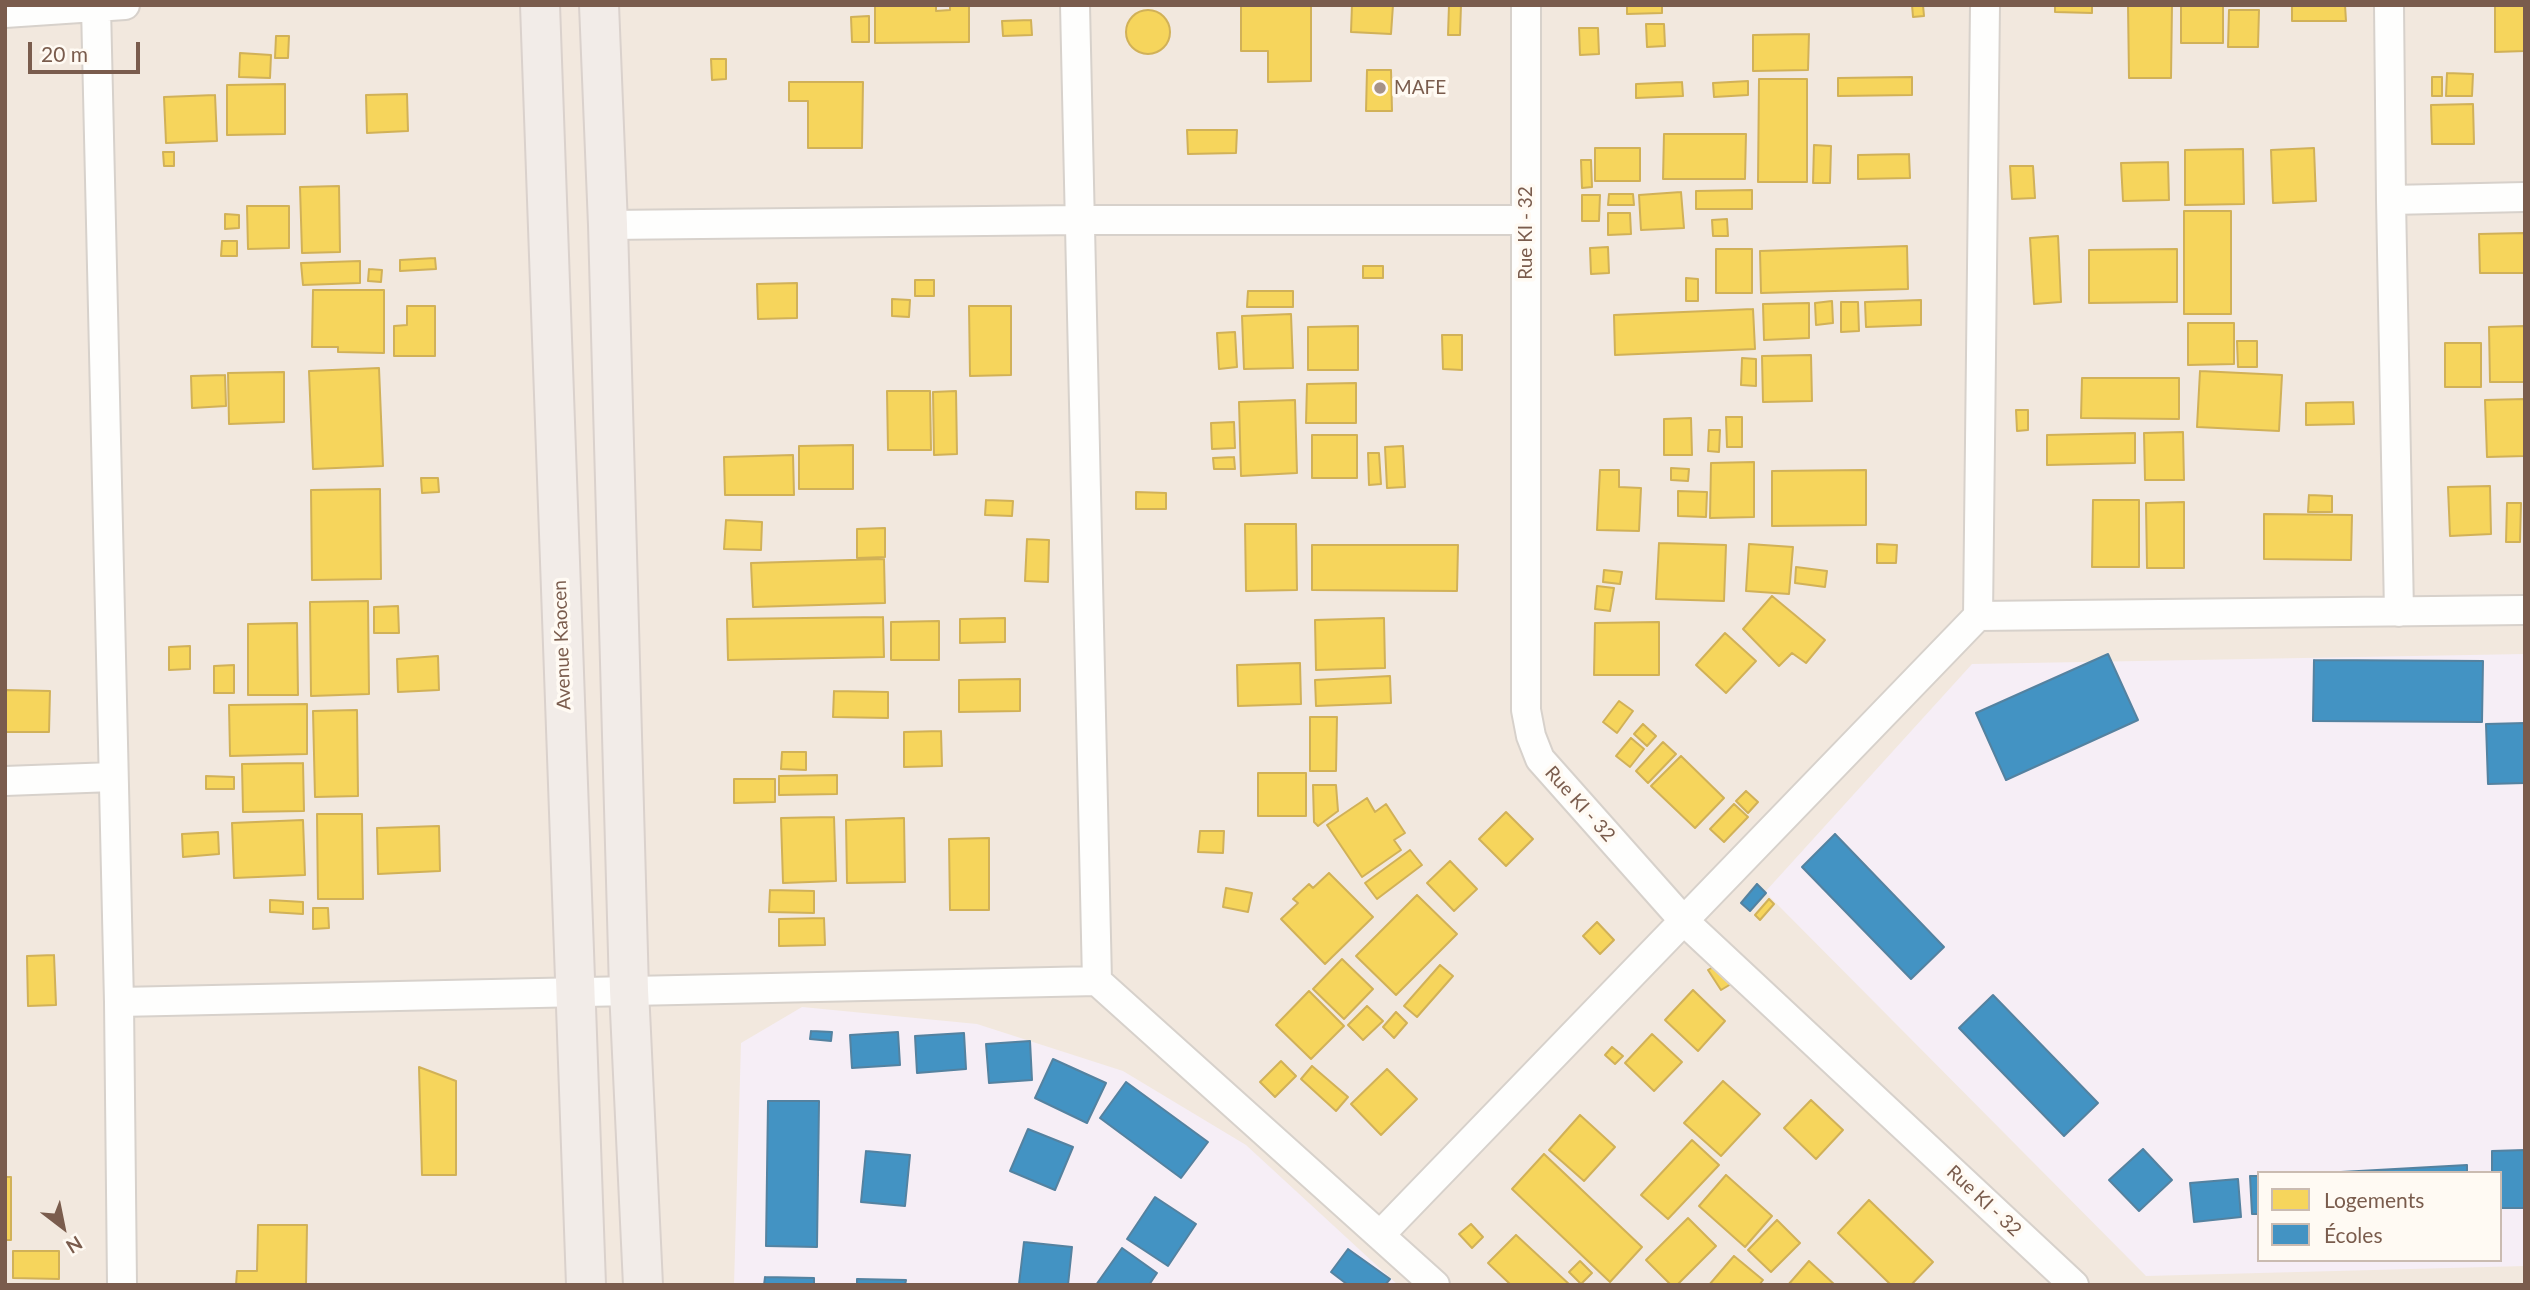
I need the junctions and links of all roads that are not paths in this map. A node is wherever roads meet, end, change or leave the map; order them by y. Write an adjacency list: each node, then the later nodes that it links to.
1 (125, 5): 8 (street)
2 (540, 5): 23 (highway, Avenue Kaocen)
3 (599, 5): 14 (highway)
4 (1075, 5): 12 (street)
5 (1526, 5): 13 (street, Rue KI - 32)
6 (1985, 5): 17 (street)
7 (2389, 5): 11 (street)
8 (96, 7): 9 (street); 18 (street)
9 (5, 13)
10 (2525, 197): 11 (street)
11 (2392, 200): 16 (street)
12 (1079, 220): 13 (street); 14 (street); 21 (street)
13 (1527, 220): 20 (street, Rue KI - 32)
14 (608, 225): 22 (highway)
15 (2525, 610): 16 (street)
16 (2399, 612): 17 (street)
17 (1978, 616): 20 (street)
18 (113, 777): 19 (street); 24 (street)
19 (5, 781)
20 (1684, 921): 25 (street); 30 (street, Rue KI - 32)
21 (1097, 981): 22 (street); 25 (street)
22 (629, 990): 23 (street); 28 (highway)
23 (573, 991): 24 (street); 27 (highway, Avenue Kaocen)
24 (119, 1002): 26 (street)
25 (1380, 1235): 29 (street)
26 (122, 1285)
27 (586, 1285)
28 (643, 1285)
29 (1435, 1285)
30 (2074, 1285)

